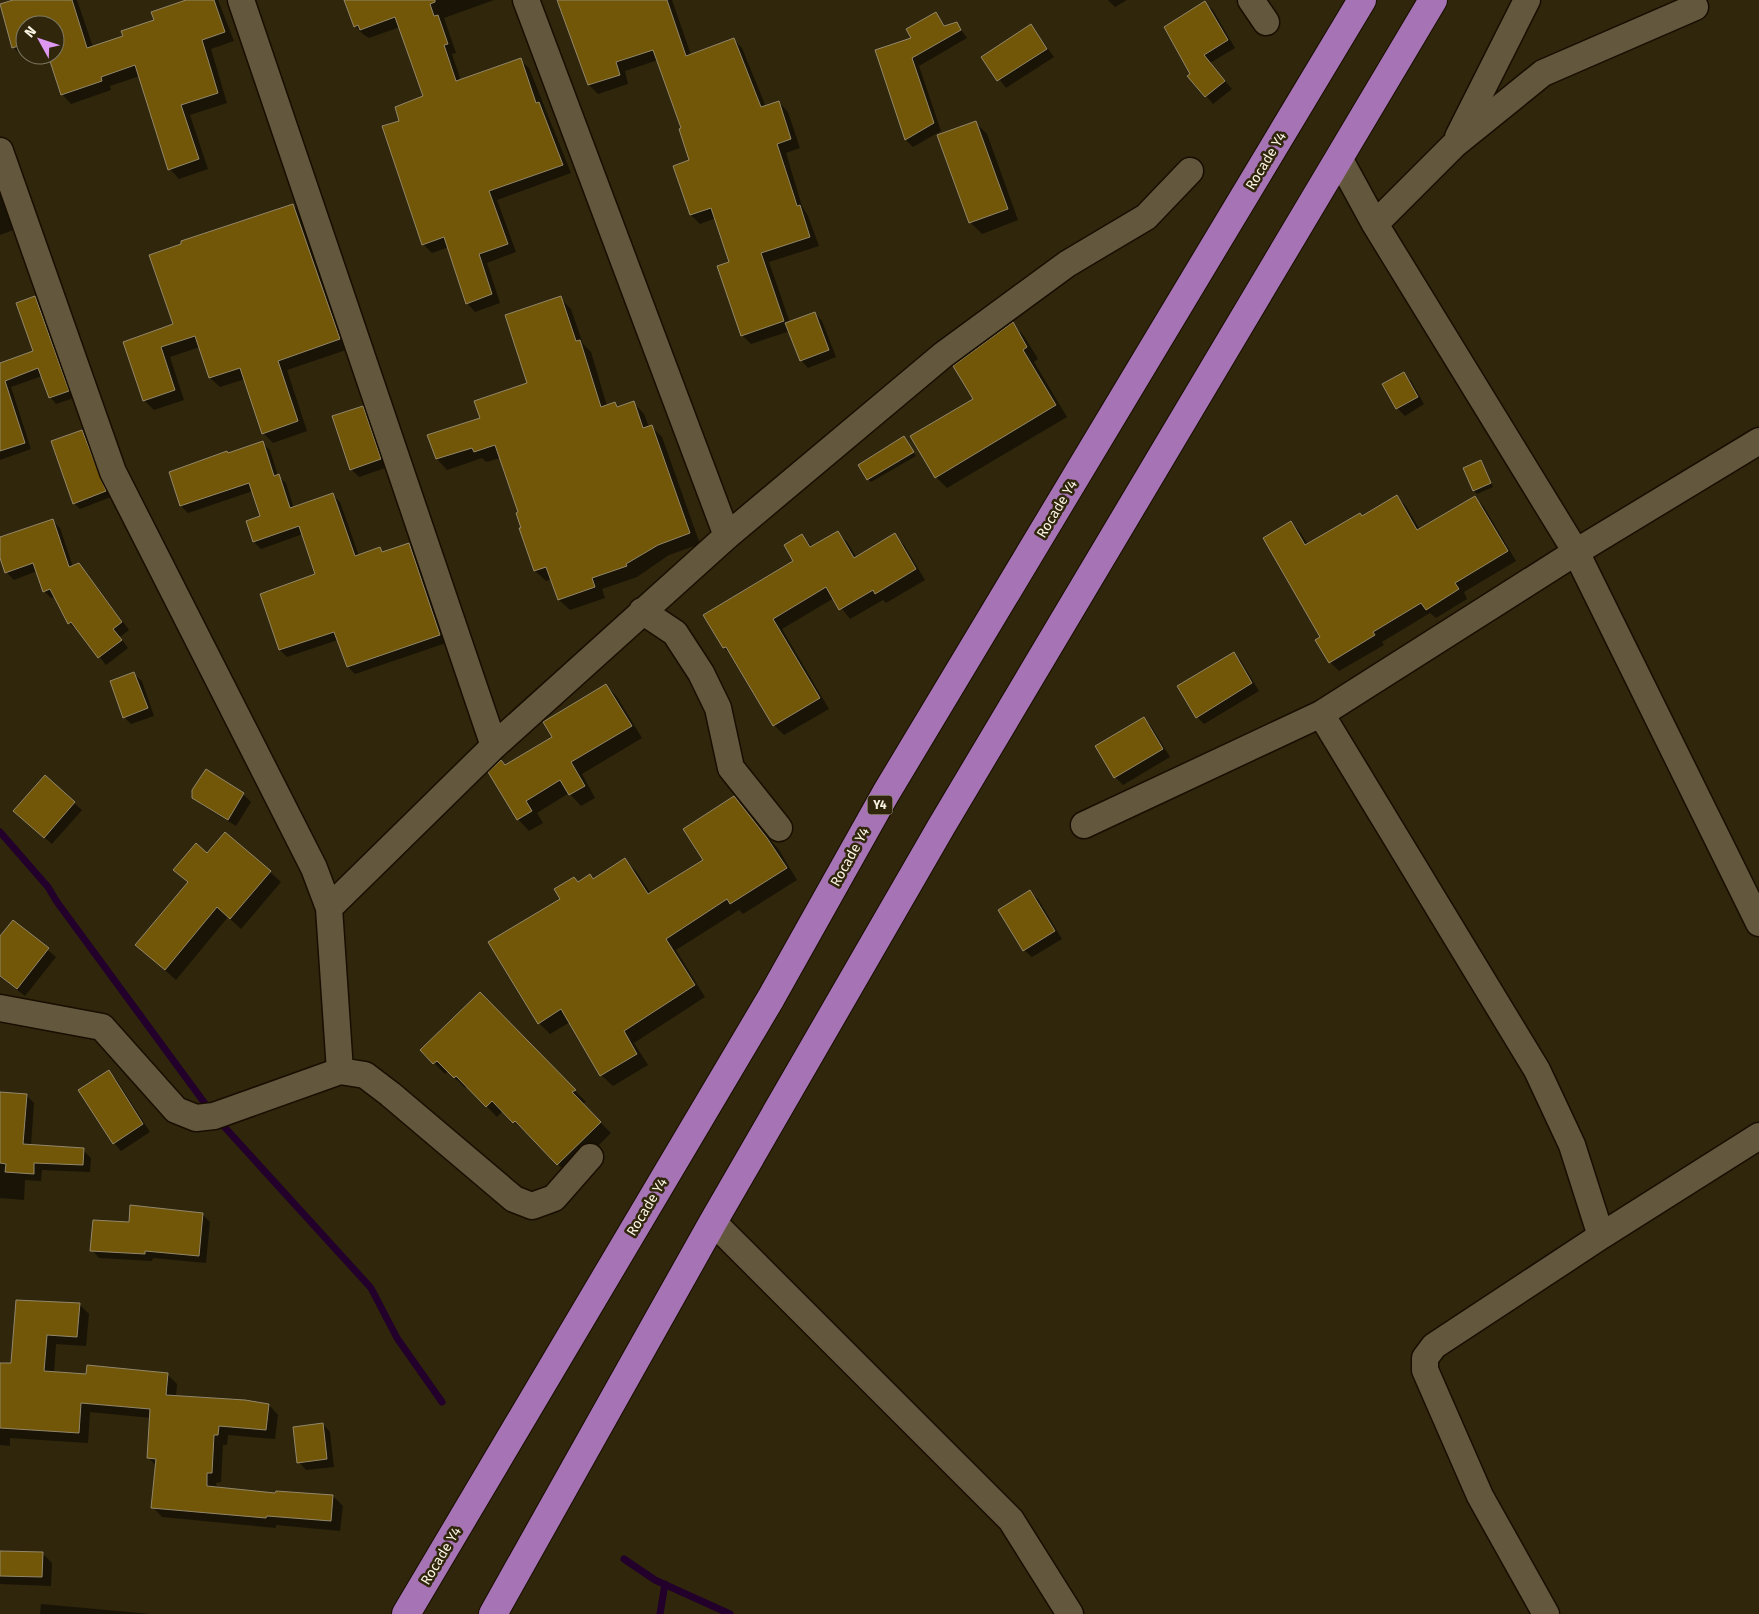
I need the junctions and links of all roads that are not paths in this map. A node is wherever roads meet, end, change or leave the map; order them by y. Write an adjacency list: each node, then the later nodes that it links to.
1 (241, 0): 19 (street)
2 (526, 0): 15 (street)
3 (1251, 0): 8 (street)
4 (1362, 0): 30 (highway, Rocade Y4 / Y4)
5 (1433, 0): 11 (highway)
6 (1527, 0): 9 (street)
7 (1694, 7): 9 (street)
8 (1266, 22)
9 (1454, 145): 13 (street)
10 (0, 151): 22 (street)
11 (1340, 158): 13 (street); 28 (highway)
12 (1190, 171): 15 (street)
13 (1374, 224): 16 (street)
14 (1759, 441): 16 (street)
15 (727, 536): 17 (street)
16 (1576, 552): 18 (street); 23 (street)
17 (642, 611): 19 (street); 21 (street)
18 (1321, 714): 20 (street); 29 (street)
19 (494, 746): 22 (street)
20 (1084, 825)
21 (779, 828)
22 (329, 908): 25 (street)
23 (1759, 923)
24 (0, 1008): 25 (street)
25 (340, 1071): 27 (street)
26 (1759, 1136): 29 (street)
27 (590, 1157)
28 (713, 1222): 31 (highway); 32 (street)
29 (1602, 1236): 33 (street)
30 (406, 1614)
31 (493, 1614)
32 (1070, 1614)
33 (1546, 1614)

